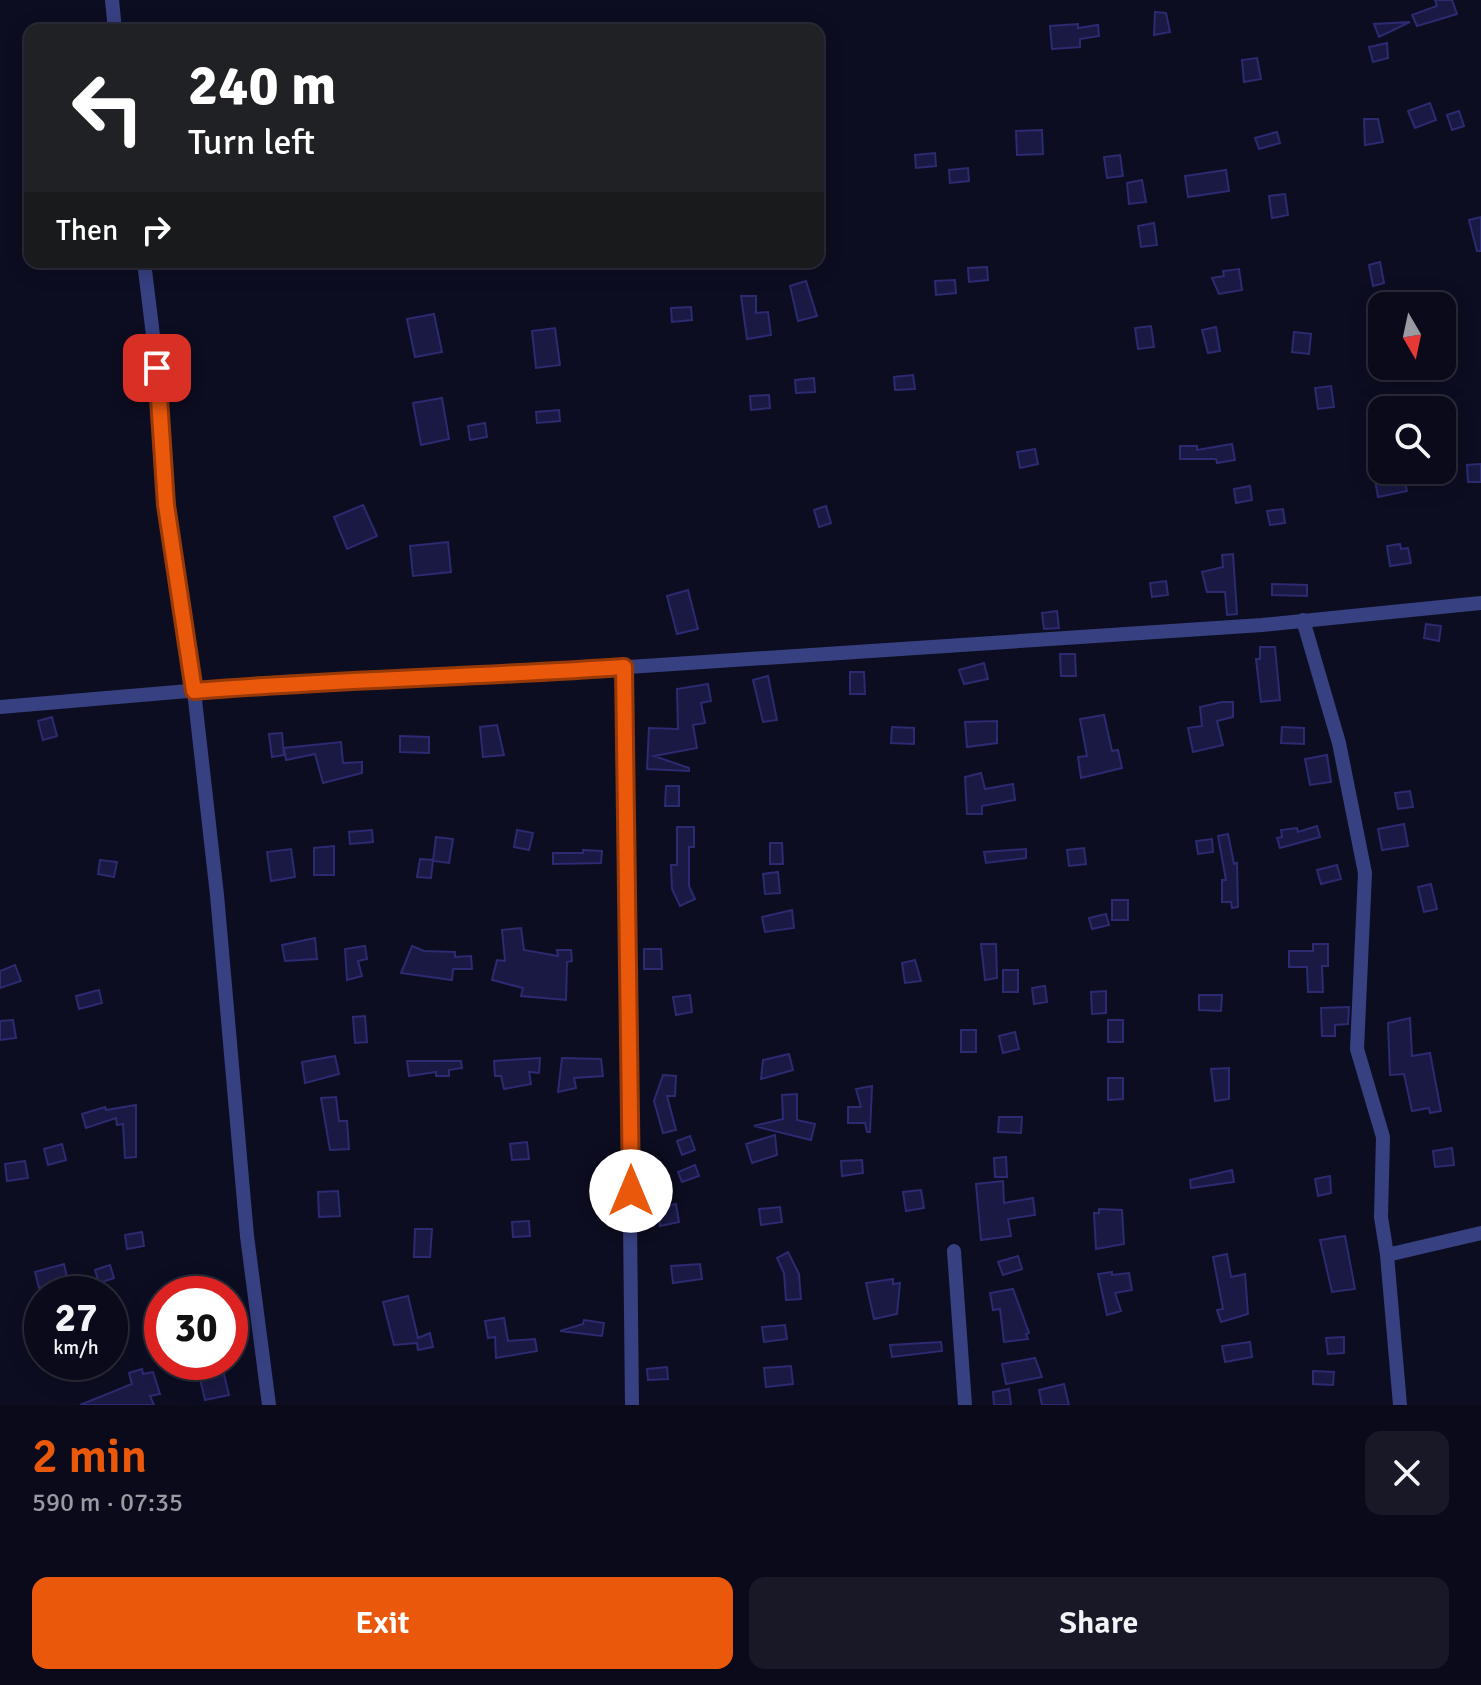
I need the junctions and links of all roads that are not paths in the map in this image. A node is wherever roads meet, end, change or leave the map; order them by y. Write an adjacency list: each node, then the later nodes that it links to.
1 (112, 0): 2 (street)
2 (114, 24)
3 (145, 268): 7 (street)
4 (1481, 603): 5 (street)
5 (1303, 620): 6 (street); 11 (street)
6 (624, 667): 7 (street); 13 (street)
7 (194, 691): 8 (street); 12 (street)
8 (0, 707)
9 (1481, 1233): 11 (street)
10 (954, 1251): 14 (street)
11 (1387, 1255): 15 (street)
12 (269, 1405)
13 (632, 1405)
14 (965, 1405)
15 (1400, 1405)

